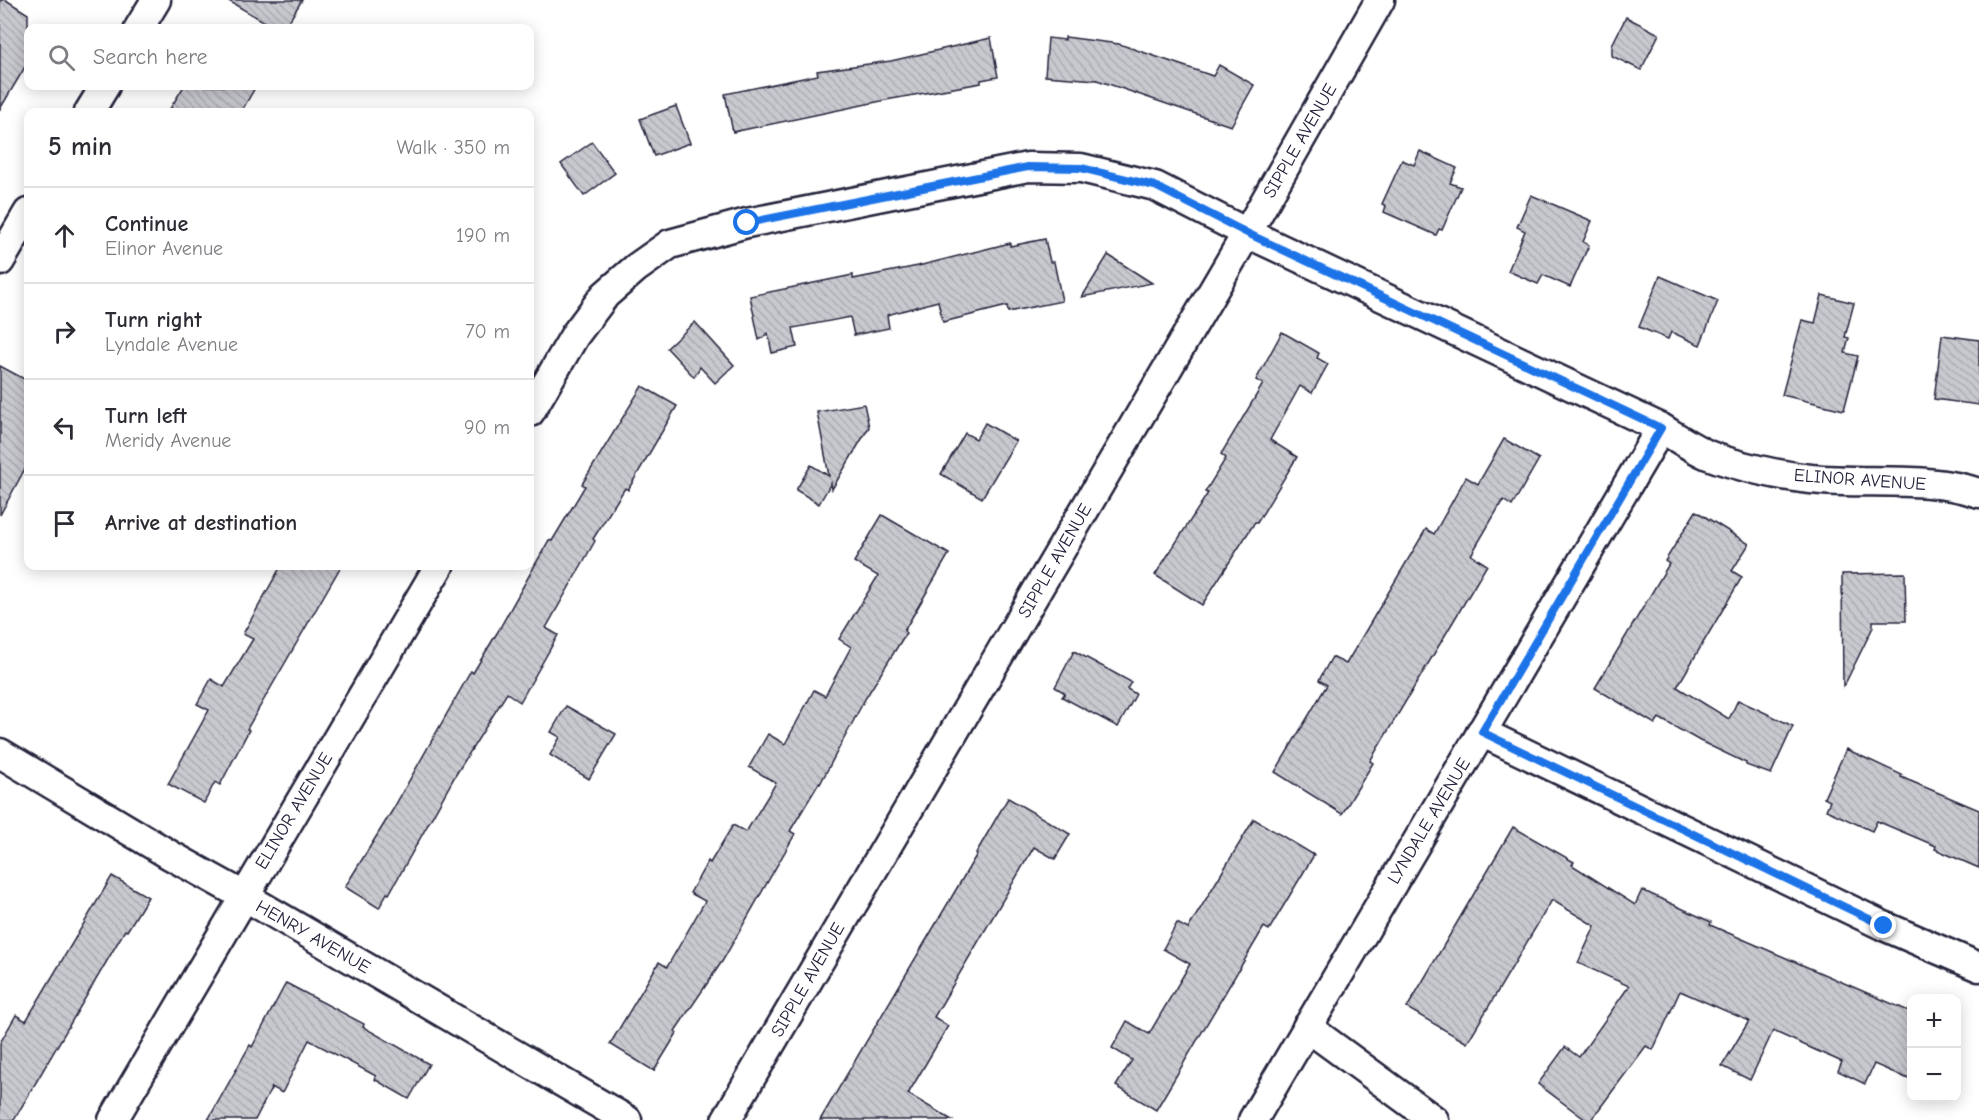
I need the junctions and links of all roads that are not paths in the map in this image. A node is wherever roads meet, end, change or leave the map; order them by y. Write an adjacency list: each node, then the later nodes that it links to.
1 (156, 0): 3 (street)
2 (1380, 0): 7 (street, SIPPLE AVENUE)
3 (141, 24)
4 (103, 90): 5 (street)
5 (91, 108)
6 (24, 220): 8 (street)
7 (1247, 233): 9 (street, ELINOR AVENUE); 10 (street, ELINOR AVENUE); 20 (street, SIPPLE AVENUE)
8 (0, 261)
9 (534, 405)
10 (1661, 428): 11 (street, ELINOR AVENUE); 13 (street, LYNDALE AVENUE)
11 (1979, 493)
12 (437, 570): 15 (street, ELINOR AVENUE)
13 (1482, 732): 16 (street); 17 (street, LYNDALE AVENUE)
14 (0, 753): 15 (street, HENRY AVENUE)
15 (244, 896): 18 (street, ELINOR AVENUE); 19 (street, HENRY AVENUE)
16 (1979, 967)
17 (1307, 1027): 21 (street, LYNDALE AVENUE); 22 (street)
18 (113, 1120)
19 (627, 1120)
20 (726, 1120)
21 (1252, 1120)
22 (1434, 1120)

